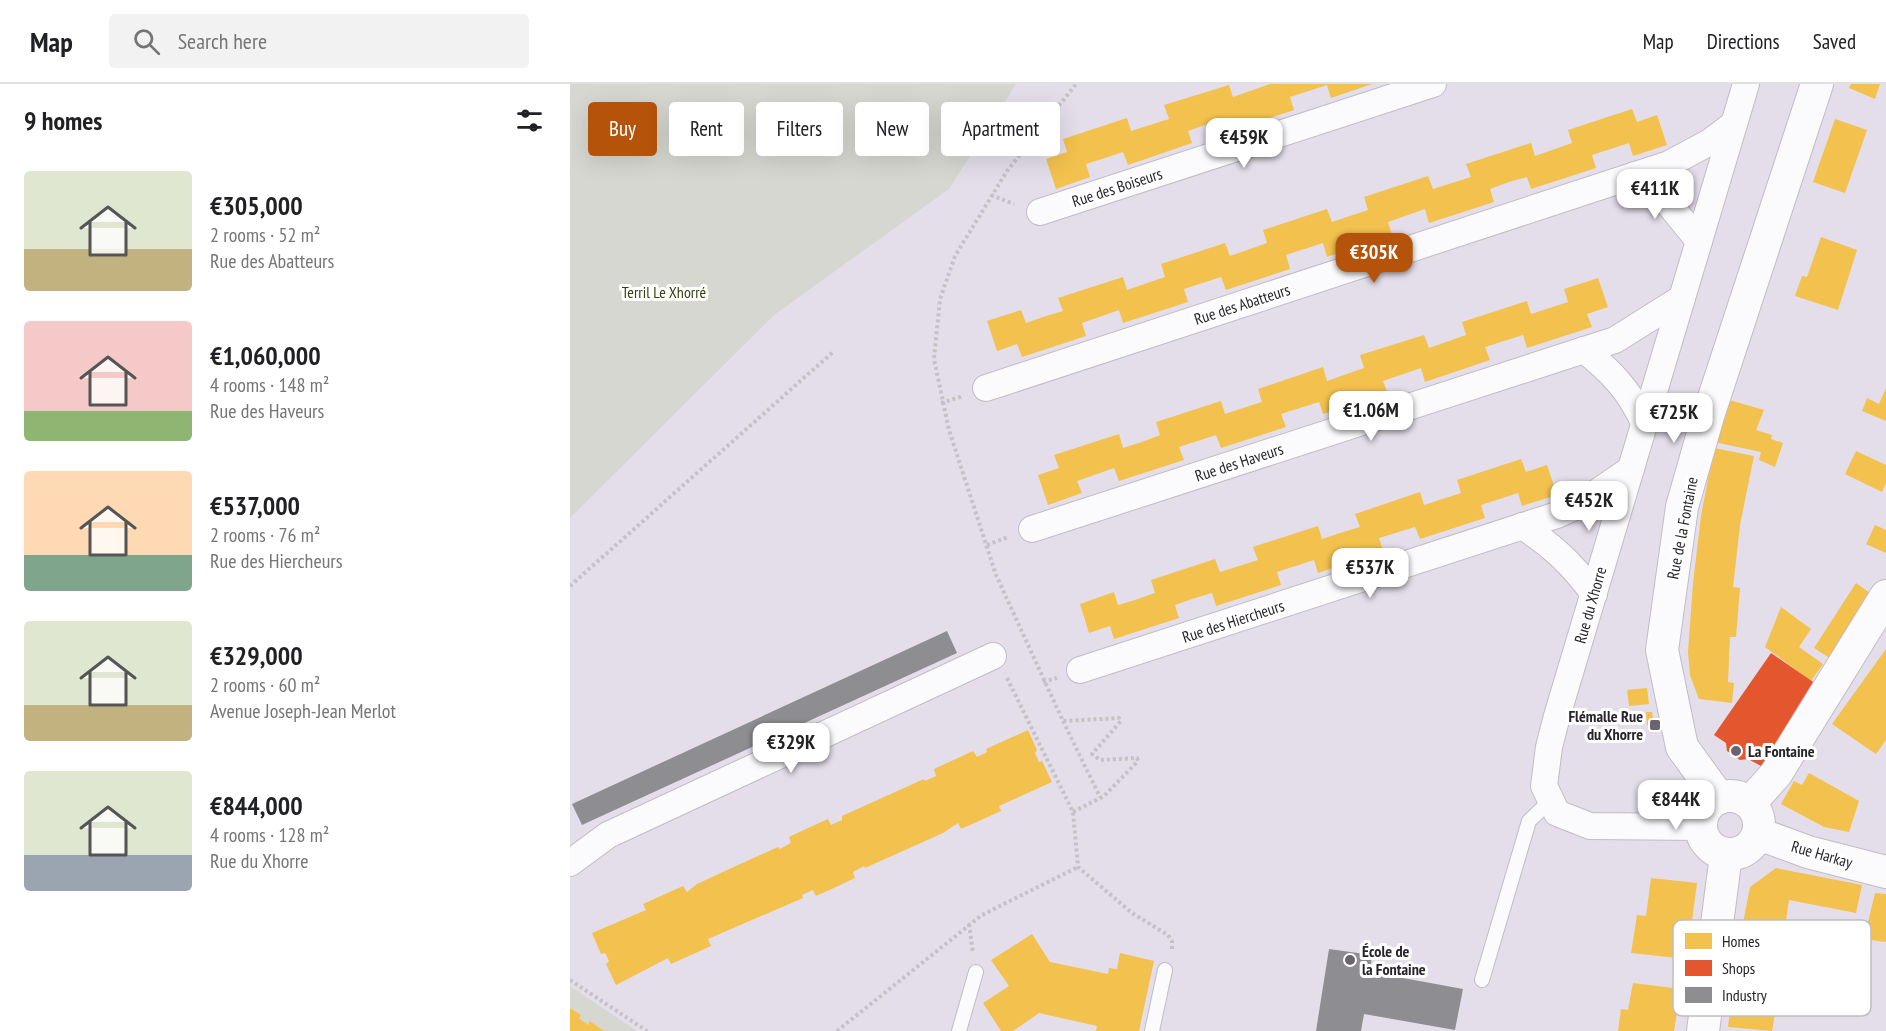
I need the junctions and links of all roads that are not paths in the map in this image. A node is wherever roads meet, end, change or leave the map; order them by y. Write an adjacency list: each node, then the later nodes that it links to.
1 (1433, 84): 6 (street, Rue des Boiseurs)
2 (1746, 84): 4 (street, Rue du Xhorre)
3 (1817, 84): 19 (street, Rue de la Fontaine)
4 (1734, 124): 5 (street, Rue des Abatteurs); 7 (street, Rue du Xhorre)
5 (1635, 176): 7 (street); 10 (street, Rue des Abatteurs)
6 (1040, 212)
7 (1700, 241): 8 (street, Rue du Xhorre)
8 (1682, 298): 9 (street, Rue des Haveurs); 11 (street, Rue du Xhorre)
9 (1584, 350): 11 (street); 14 (street, Rue des Haveurs)
10 (986, 388)
11 (1644, 423): 12 (street, Rue du Xhorre)
12 (1631, 469): 13 (street, Rue des Hiercheurs); 15 (street, Rue du Xhorre)
13 (1522, 526): 15 (street); 18 (street, Rue des Hiercheurs)
14 (1032, 529)
15 (1594, 594): 20 (street, Rue du Xhorre)
16 (1886, 596): 21 (street)
17 (993, 656): 25 (street)
18 (1080, 670)
19 (1719, 798): 21 (street); 22 (street)
20 (1551, 800): 22 (street); 30 (lane)
21 (1750, 803): 23 (street)
22 (1700, 827): 24 (street)
23 (1759, 834): 24 (street); 26 (street, Rue Harkay)
24 (1726, 855): 27 (street)
25 (570, 863)
26 (1886, 872)
27 (1718, 920)
28 (1165, 970): 33 (lane)
29 (976, 972): 32 (lane)
30 (1482, 980)
31 (1705, 1016): 34 (street)
32 (959, 1031)
33 (1152, 1031)
34 (1703, 1031)

